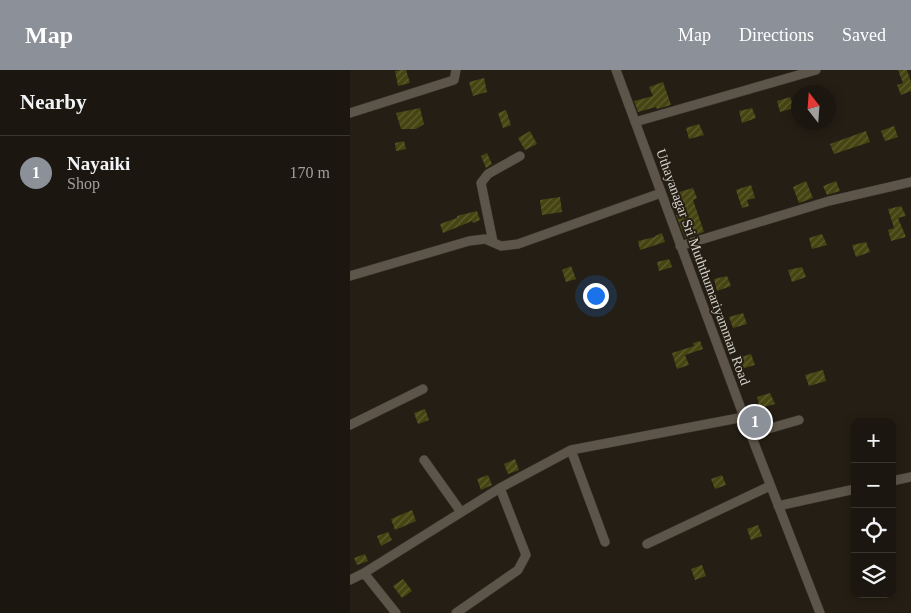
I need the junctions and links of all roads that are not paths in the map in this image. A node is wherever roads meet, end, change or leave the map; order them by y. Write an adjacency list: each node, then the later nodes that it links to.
1 (456, 70): 4 (street)
2 (616, 70): 5 (street, Uthayanagar Sri Muththumariyamman Road)
3 (816, 70): 5 (street)
4 (350, 113)
5 (635, 122): 8 (street, Uthayanagar Sri Muththumariyamman Road)
6 (520, 156): 9 (street)
7 (911, 182): 10 (street)
8 (661, 193): 9 (street); 10 (street, Uthayanagar Sri Muththumariyamman Road)
9 (493, 242): 11 (street)
10 (680, 246): 13 (street, Uthayanagar Sri Muththumariyamman Road)
11 (350, 276)
12 (423, 389): 15 (street)
13 (744, 417): 16 (street, Uthayanagar Sri Muththumariyamman Road); 17 (street)
14 (799, 420): 16 (street)
15 (350, 425)
16 (750, 434): 21 (street, Uthayanagar Sri Muththumariyamman Road)
17 (571, 450): 22 (street); 26 (street)
18 (424, 460): 25 (street)
19 (911, 477): 20 (street)
20 (896, 480)
21 (770, 486): 24 (street, Uthayanagar Sri Muththumariyamman Road); 27 (street)
22 (500, 488): 25 (street); 31 (street)
23 (851, 490): 24 (street)
24 (778, 506): 32 (street, Uthayanagar Sri Muththumariyamman Road)
25 (461, 512): 28 (street)
26 (605, 542)
27 (647, 544)
28 (364, 573): 29 (street); 30 (street)
29 (350, 580)
30 (396, 613)
31 (456, 613)
32 (820, 613)

